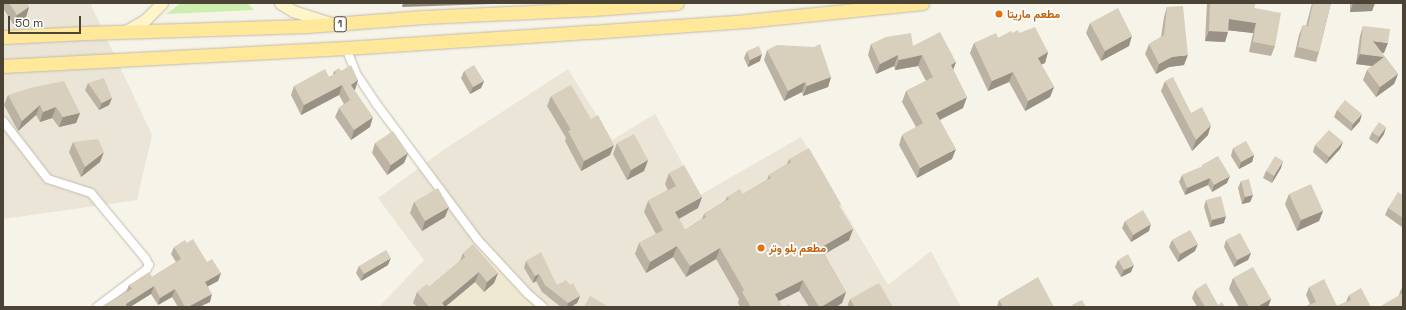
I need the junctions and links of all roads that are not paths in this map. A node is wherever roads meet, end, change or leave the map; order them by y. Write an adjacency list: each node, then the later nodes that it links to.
1 (162, 3): 7 (main road)
2 (280, 3): 6 (main road)
3 (677, 3): 5 (main road, 1)
4 (922, 3): 8 (main road, 1)
5 (592, 9): 6 (main road, 1); 8 (main road)
6 (332, 24): 7 (main road, 1)
7 (124, 32): 9 (main road, 1)
8 (590, 32): 10 (main road, 1)
9 (3, 37)
10 (346, 48): 11 (main road, 1); 14 (street)
11 (3, 66)
12 (3, 121): 13 (street)
13 (96, 307)
14 (544, 307)

